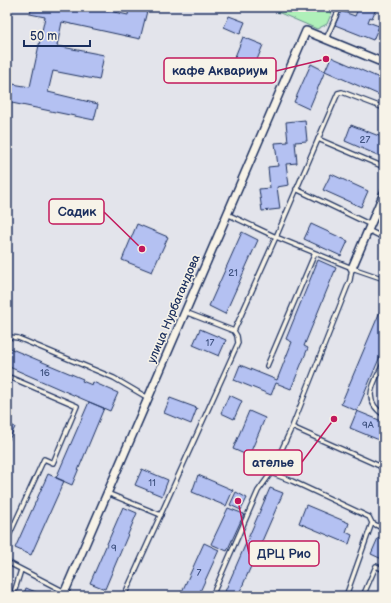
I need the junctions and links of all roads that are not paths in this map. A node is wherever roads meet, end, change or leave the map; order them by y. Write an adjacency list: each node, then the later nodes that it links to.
1 (340, 7): 2 (lane)
2 (326, 39): 3 (street); 9 (street, улица Нурбагандова)
3 (384, 63)
4 (384, 108): 5 (lane)
5 (318, 139): 6 (lane); 7 (lane)
6 (384, 167)
7 (296, 189): 10 (lane); 11 (lane)
8 (384, 193): 10 (street)
9 (227, 214): 11 (lane); 16 (street, улица Нурбагандова)
10 (370, 227): 12 (lane); 14 (street)
11 (276, 237): 13 (lane); 17 (lane)
12 (384, 238)
13 (315, 253): 14 (lane); 20 (lane)
14 (352, 268): 15 (lane); 24 (lane)
15 (384, 279)
16 (185, 312): 17 (lane); 22 (street, улица Нурбагандова)
17 (234, 331): 28 (lane)
18 (7, 339): 22 (lane)
19 (384, 362): 23 (lane)
20 (267, 366)
21 (7, 376): 31 (lane)
22 (148, 398): 27 (street, улица Нурбагандова)
23 (384, 415)
24 (292, 427): 25 (lane); 26 (lane)
25 (384, 468)
26 (271, 473): 29 (lane); 38 (lane)
27 (107, 493): 28 (lane); 35 (street, улица Нурбагандова)
28 (161, 516): 37 (lane)
29 (372, 523): 30 (lane); 39 (lane)
30 (384, 529)
31 (7, 540)
32 (7, 562): 33 (lane)
33 (21, 570): 35 (lane); 36 (lane)
34 (384, 570): 40 (lane)
35 (64, 594)
36 (13, 596)
37 (124, 596)
38 (212, 596)
39 (346, 596)
40 (363, 596)

